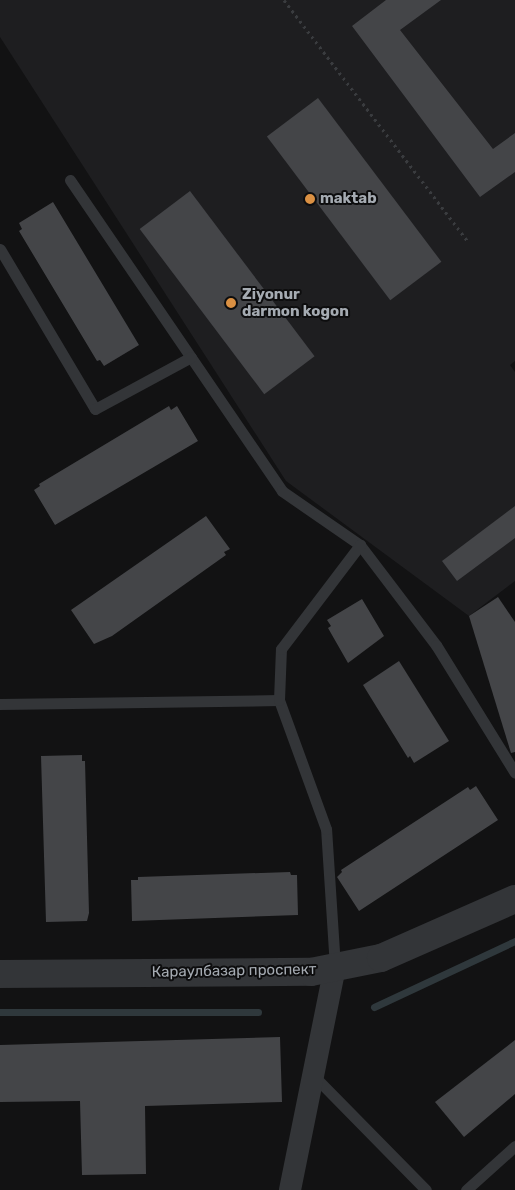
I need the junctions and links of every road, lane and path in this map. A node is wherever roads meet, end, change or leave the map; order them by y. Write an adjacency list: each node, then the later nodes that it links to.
1 (284, 0): 3 (path)
2 (70, 180): 5 (lane)
3 (467, 240)
4 (0, 249): 5 (lane)
5 (191, 357): 6 (lane)
6 (360, 545): 7 (lane); 9 (lane)
7 (279, 700): 8 (lane); 11 (lane)
8 (0, 704)
9 (515, 773)
10 (515, 899): 11 (street, Караулбазар проспект)
11 (335, 967): 12 (street, Караулбазар проспект); 13 (street)
12 (0, 974)
13 (313, 1075): 15 (street); 16 (lane)
14 (515, 1146): 17 (lane)
15 (290, 1190)
16 (426, 1190)
17 (466, 1190)

